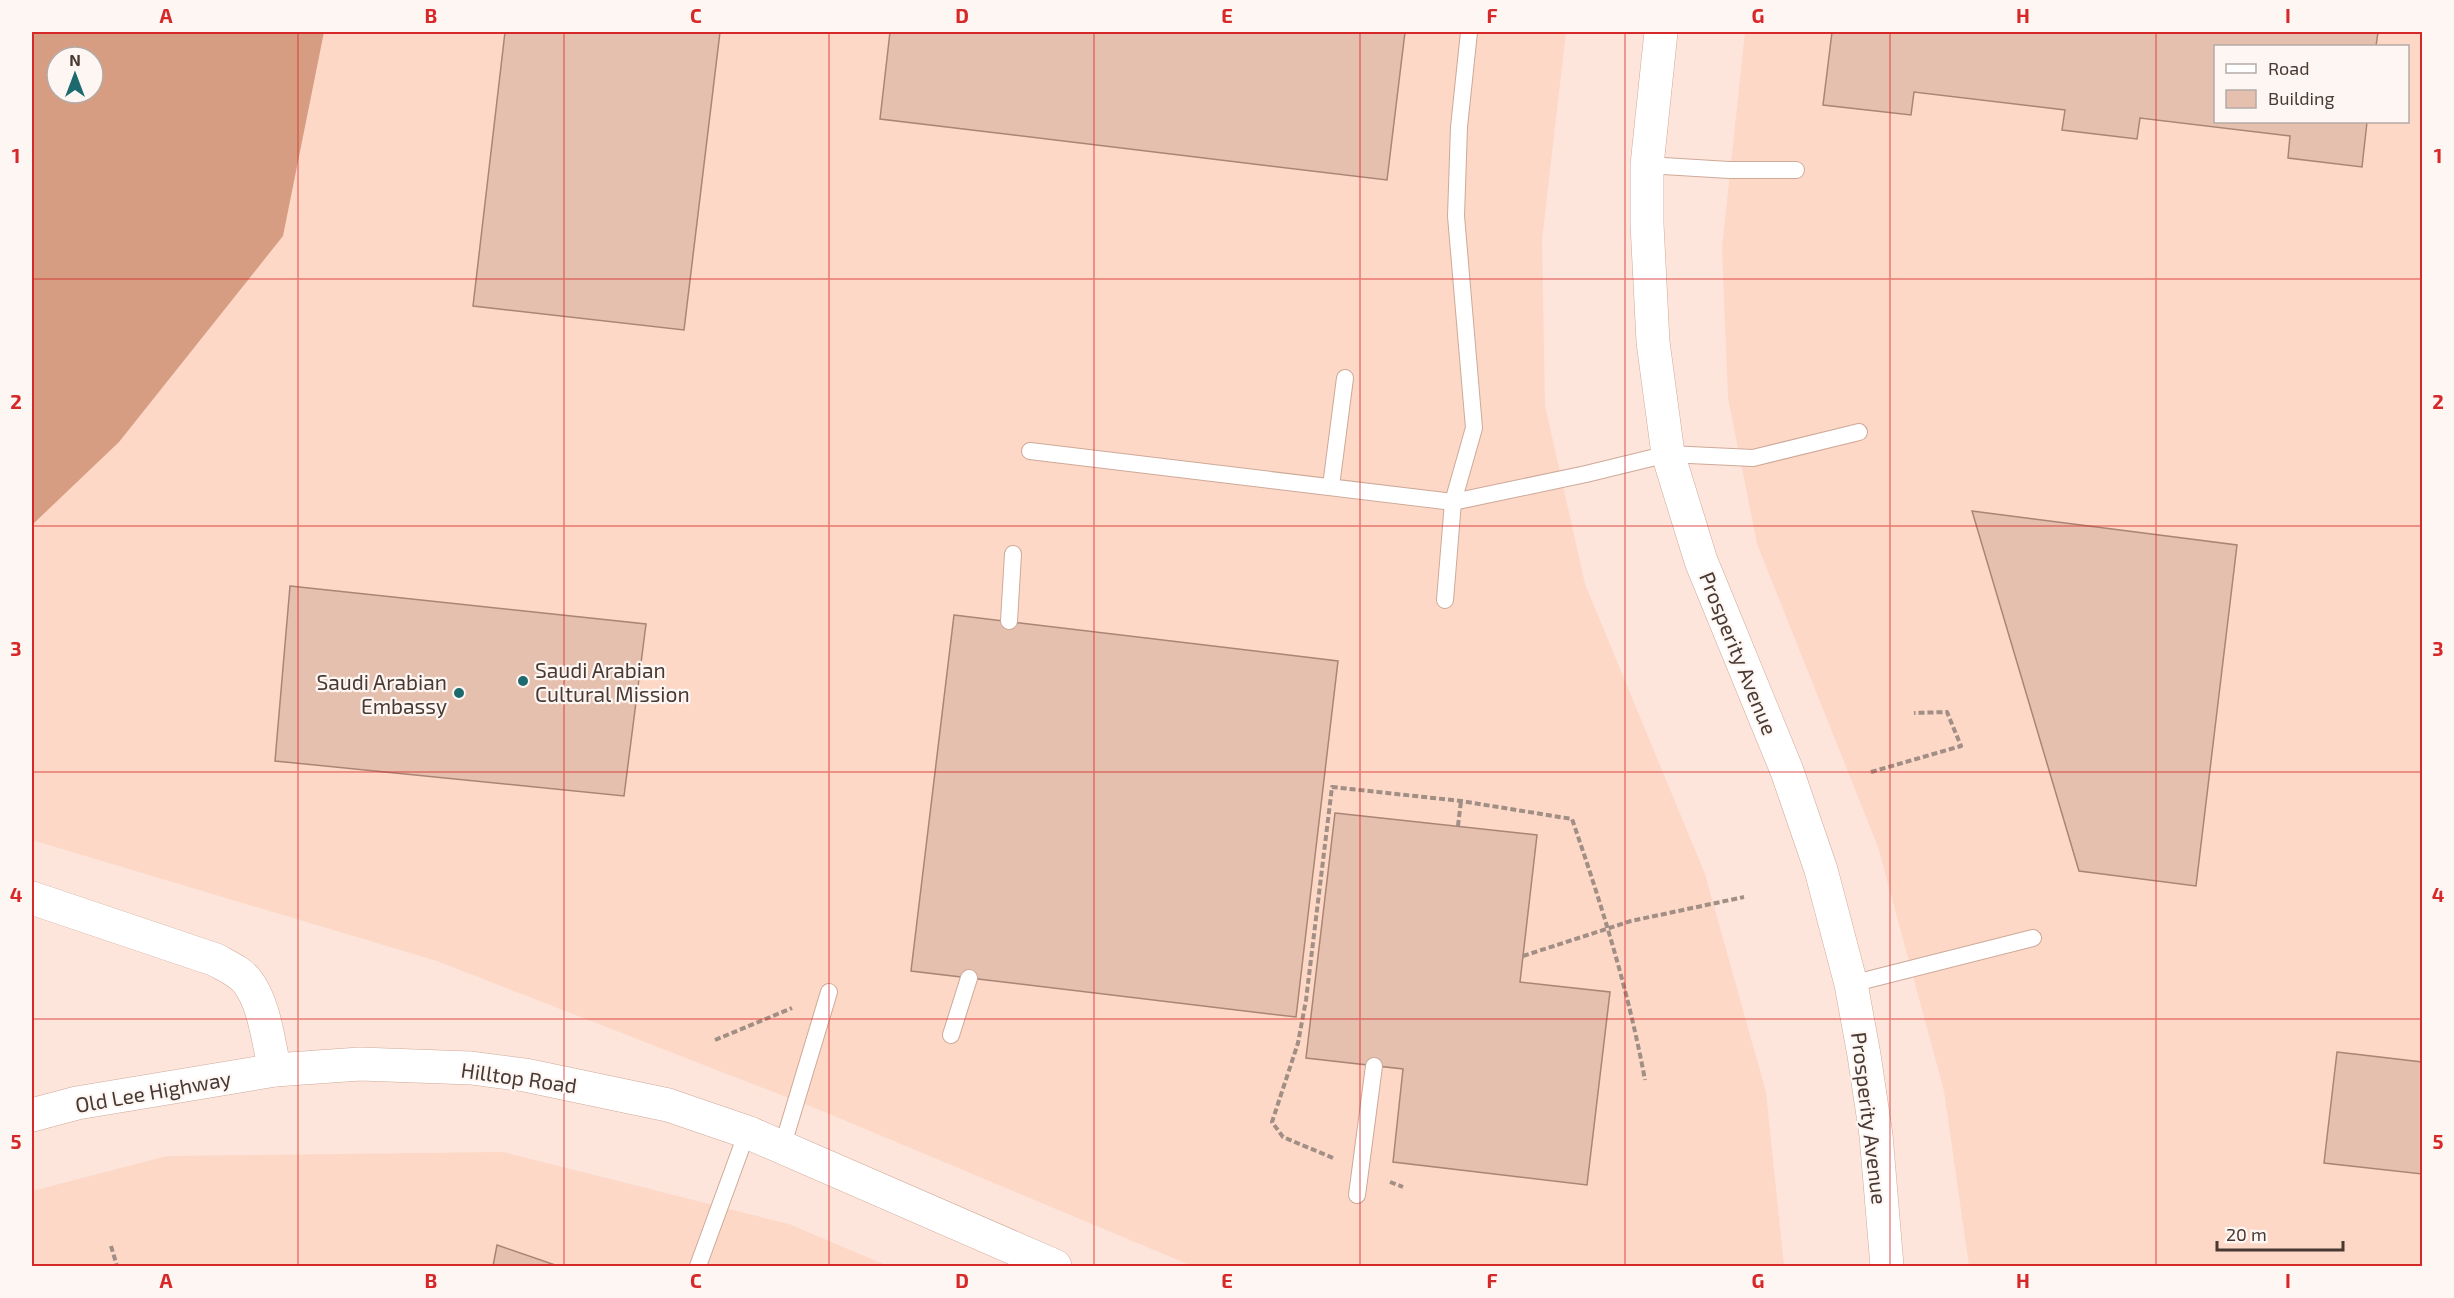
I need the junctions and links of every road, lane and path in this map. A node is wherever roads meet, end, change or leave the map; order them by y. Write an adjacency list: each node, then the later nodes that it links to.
1 (1469, 32): 10 (lane)
2 (1661, 32): 3 (street, Prosperity Avenue)
3 (1647, 165): 4 (lane); 8 (street, Prosperity Avenue)
4 (1796, 170)
5 (1345, 378): 9 (lane)
6 (1859, 432): 8 (lane)
7 (1030, 451): 9 (lane)
8 (1668, 453): 10 (lane); 24 (street, Prosperity Avenue)
9 (1330, 486): 10 (lane)
10 (1453, 501): 12 (lane)
11 (1014, 554): 13 (lane)
12 (1445, 600)
13 (1009, 621)
14 (1914, 713): 15 (path)
15 (1871, 772)
16 (1461, 801): 17 (path); 20 (path); 34 (path)
17 (1458, 826)
18 (1744, 897): 20 (path)
19 (32, 898): 29 (street)
20 (1609, 928): 22 (path); 30 (path)
21 (2033, 938): 24 (lane)
22 (1522, 956)
23 (969, 978): 26 (lane)
24 (1851, 984): 41 (street, Prosperity Avenue)
25 (829, 992): 27 (path); 33 (lane)
26 (951, 1035)
27 (715, 1040)
28 (1374, 1066): 34 (lane)
29 (275, 1070): 31 (street, Old Lee Highway); 32 (street, Hilltop Road)
30 (1645, 1080)
31 (32, 1115)
32 (747, 1132): 33 (street, Hilltop Road); 39 (lane)
33 (782, 1148): 40 (street, Hilltop Road)
34 (1360, 1169): 35 (path); 36 (lane)
35 (1403, 1187)
36 (1357, 1195)
37 (111, 1246): 38 (path)
38 (117, 1266)
39 (698, 1266)
40 (1055, 1266)
41 (1887, 1266)

